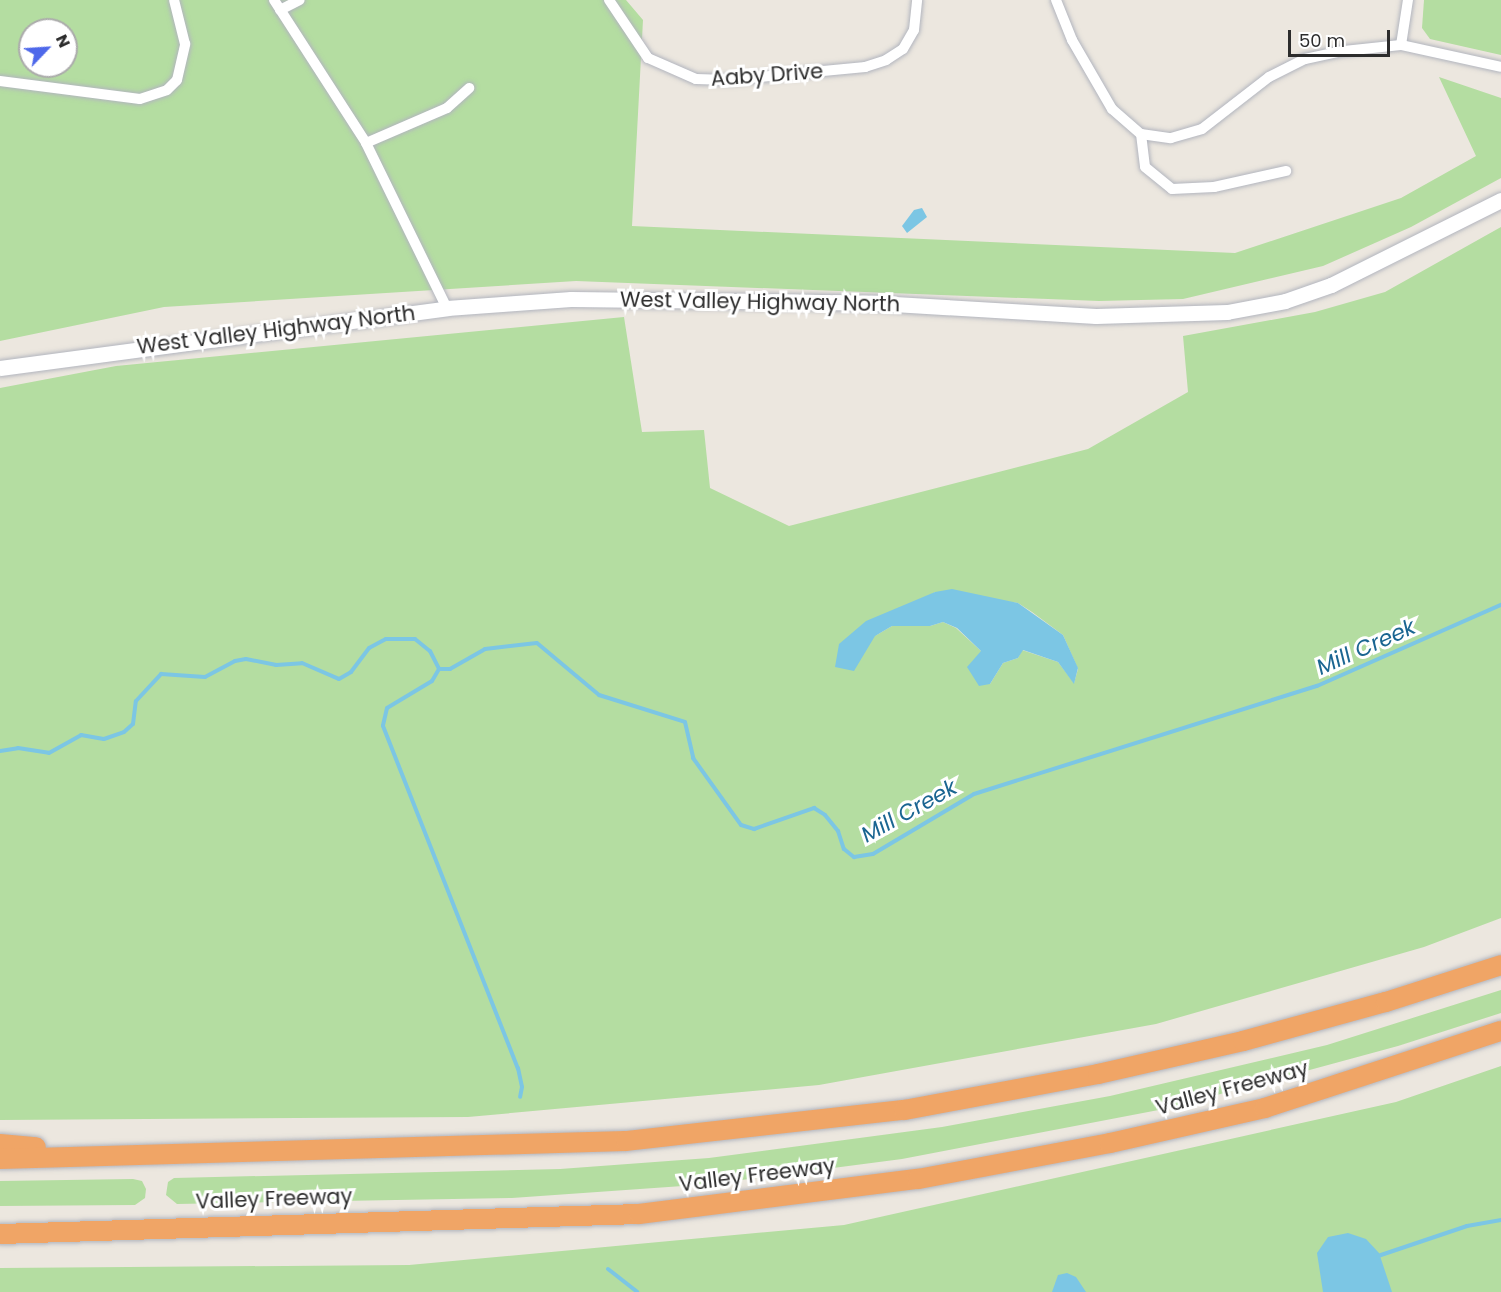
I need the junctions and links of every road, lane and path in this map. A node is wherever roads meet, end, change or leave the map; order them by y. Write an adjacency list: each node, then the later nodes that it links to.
1 (174, 0): 11 (street)
2 (274, 0): 8 (street)
3 (300, 0): 8 (street)
4 (609, 0): 5 (street, Aaby Drive)
5 (917, 0)
6 (1056, 0): 13 (street)
7 (1408, 0): 9 (street)
8 (280, 10): 14 (street)
9 (1401, 45): 10 (street); 13 (street)
10 (1501, 67)
11 (0, 81)
12 (469, 88): 14 (street)
13 (1141, 134): 15 (street)
14 (366, 143): 17 (street)
15 (1286, 171)
16 (1501, 200): 17 (main road, West Valley Highway North)
17 (447, 308): 18 (main road, West Valley Highway North)
18 (0, 368)
19 (1501, 965): 22 (highway, Valley Freeway)
20 (1501, 1031): 24 (highway, Valley Freeway)
21 (0, 1144): 22 (highway)
22 (155, 1155): 23 (highway, Valley Freeway)
23 (0, 1159)
24 (6, 1234)

